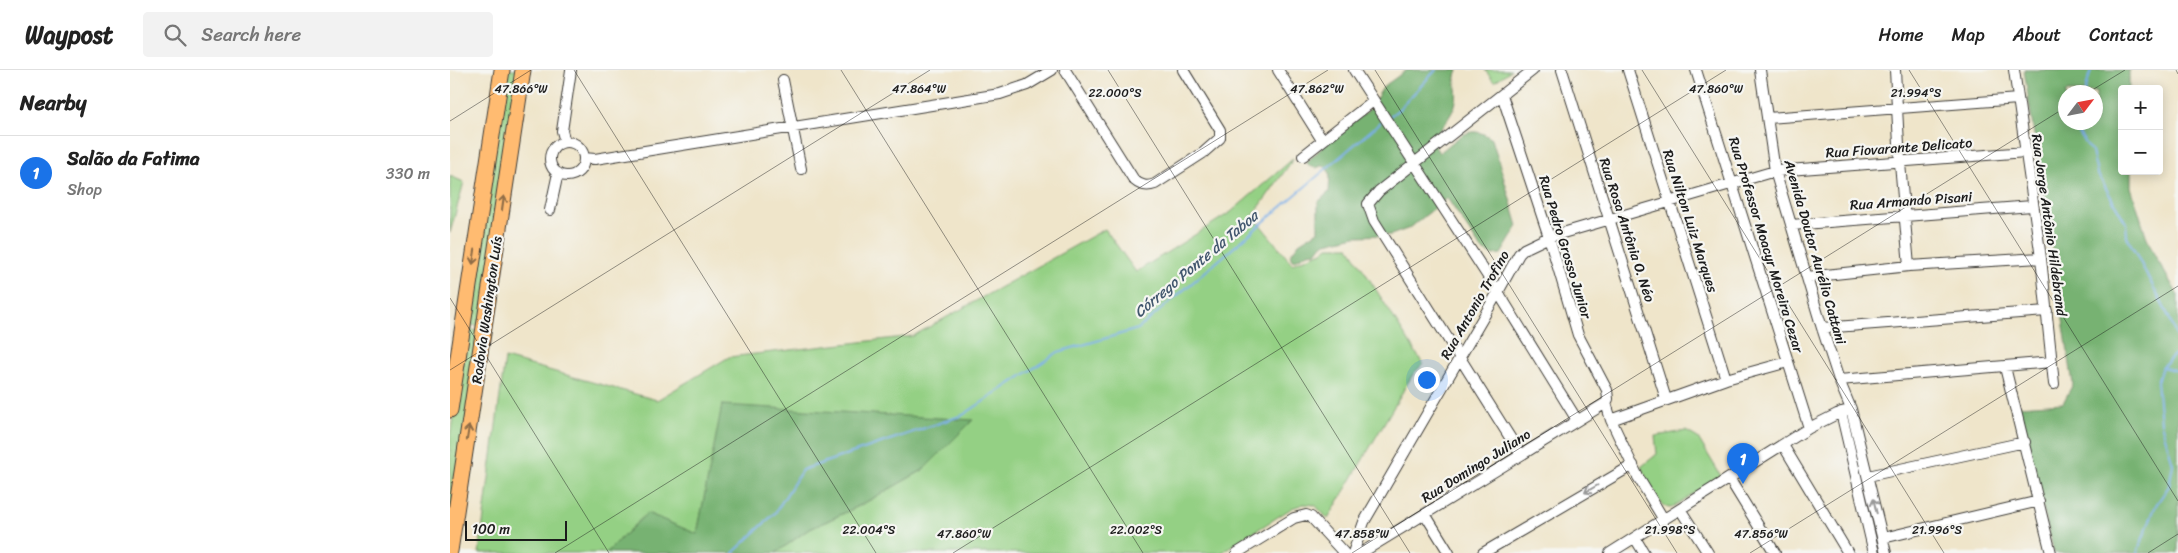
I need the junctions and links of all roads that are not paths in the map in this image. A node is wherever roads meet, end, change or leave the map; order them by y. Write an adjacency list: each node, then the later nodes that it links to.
1 (495, 70): 25 (highway)
2 (502, 70): 25 (highway, Rodovia Washington Luís)
3 (523, 70): 23 (highway, Rodovia Washington Luís)
4 (531, 70): 23 (highway)
5 (570, 70): 28 (street)
6 (1052, 70): 26 (street)
7 (1065, 70): 8 (street)
8 (1183, 70)
9 (1278, 70): 27 (street)
10 (1354, 70): 21 (street)
11 (1533, 70): 19 (street)
12 (1562, 70): 42 (street, Rua Rosa Antônia O. Néo)
13 (1628, 70): 38 (street, Rua Nilton Luiz Marques)
14 (1696, 70): 37 (street, Rua Professor Moacyr Moreira Cezar)
15 (1760, 70): 24 (street, Avenida Doutor Aurélio Cattani)
16 (1895, 70): 22 (street)
17 (2014, 70): 20 (street, Rua Jorge Antônio Hildebrand)
18 (783, 80): 26 (street)
19 (1502, 95): 32 (street); 44 (street, Rua Pedro Grosso Junior)
20 (2018, 99): 22 (street); 29 (street, Rua Jorge Antônio Hildebrand)
21 (1374, 101): 27 (street); 32 (street)
22 (1897, 108): 24 (street); 33 (street)
23 (518, 111): 77 (highway, Rodovia Washington Luís, one-way to 23)
24 (1768, 118): 35 (street, Avenida Doutor Aurélio Cattani)
25 (494, 127): 60 (highway, Rodovia Washington Luís, one-way to 60)
26 (794, 127): 31 (street); 34 (street)
27 (1322, 140): 30 (street)
28 (565, 142): 31 (street); 36 (street)
29 (2026, 152): 33 (street, Rua Fiovarante Delicato); 39 (street, Rua Jorge Antônio Hildebrand)
30 (1303, 156)
31 (584, 158): 36 (street)
32 (1414, 162): 48 (street); 51 (street)
33 (1900, 163): 35 (street, Rua Fiovarante Delicato); 41 (street)
34 (801, 169)
35 (1775, 170): 37 (street, Rua Antonio Trofino); 43 (street, Avenida Doutor Aurélio Cattani)
36 (558, 173): 40 (street)
37 (1732, 181): 38 (street, Rua Antonio Trofino); 52 (street, Rua Professor Moacyr Moreira Cezar)
38 (1670, 201): 42 (street, Rua Antonio Trofino); 55 (street, Rua Nilton Luiz Marques)
39 (2032, 206): 41 (street, Rua Armando Pisani); 45 (street, Rua Jorge Antônio Hildebrand)
40 (550, 210)
41 (1904, 215): 43 (street, Rua Armando Pisani); 46 (street)
42 (1610, 220): 44 (street, Rua Antonio Trofino); 58 (street, Rua Rosa Antônia O. Néo)
43 (1791, 224): 47 (street, Avenida Doutor Aurélio Cattani)
44 (1549, 237): 48 (street, Rua Antonio Trofino); 59 (street, Rua Pedro Grosso Junior)
45 (2041, 258): 46 (street); 49 (street, Rua Jorge Antônio Hildebrand)
46 (1909, 266): 47 (street)
47 (1807, 277): 50 (street, Avenida Doutor Aurélio Cattani)
48 (1498, 292): 51 (street, Rua Antonio Trofino); 62 (street)
49 (2047, 311): 50 (street); 53 (street, Rua Jorge Antônio Hildebrand)
50 (1822, 328): 56 (street, Avenida Doutor Aurélio Cattani)
51 (1461, 357): 67 (street); 80 (street, Rua Antonio Trofino)
52 (1788, 362): 55 (street); 64 (street, Rua Professor Moacyr Moreira Cezar)
53 (2052, 362): 54 (street); 57 (street, Rua Jorge Antônio Hildebrand)
54 (2005, 367): 56 (street); 65 (street)
55 (1726, 379): 58 (street)
56 (1839, 380): 61 (street, Avenida Doutor Aurélio Cattani)
57 (2054, 384)
58 (1666, 399): 63 (street)
59 (1606, 404): 62 (street, Rua Domingo Juliano); 63 (street, Rua Pedro Grosso Junior)
60 (450, 410)
61 (1846, 410): 64 (street); 69 (street, Avenida Doutor Aurélio Cattani); 89 (street, Avenida Doutor Aurélio Cattani)
62 (1577, 420): 67 (street, Rua Domingo Juliano)
63 (1611, 420): 68 (street, Rua Pedro Grosso Junior)
64 (1810, 428): 66 (street)
65 (2025, 442): 69 (street); 71 (street)
66 (1783, 445): 70 (street); 88 (street)
67 (1521, 455): 73 (street, Rua Domingo Juliano)
68 (1633, 464): 74 (street, Rua Pedro Grosso Junior); 83 (street, one-way to 83)
69 (1868, 476): 76 (street, Avenida Doutor Aurélio Cattani, one-way to 69)
70 (1729, 478): 72 (street); 87 (street)
71 (2038, 501): 76 (street); 91 (street)
72 (1680, 509): 74 (street); 86 (street)
73 (1425, 514): 81 (street, Rua Domingo Juliano); 82 (street)
74 (1664, 520): 75 (street)
75 (1635, 538): 84 (street); 85 (street)
76 (1883, 538): 90 (street, Avenida Doutor Aurélio Cattani)
77 (450, 551)
78 (1237, 553): 79 (street)
79 (1344, 553)
80 (1353, 553)
81 (1360, 553)
82 (1449, 553)
83 (1483, 553)
84 (1610, 553)
85 (1644, 553)
86 (1708, 553)
87 (1775, 553)
88 (1848, 553)
89 (1874, 553)
90 (1886, 553)
91 (2051, 553)

